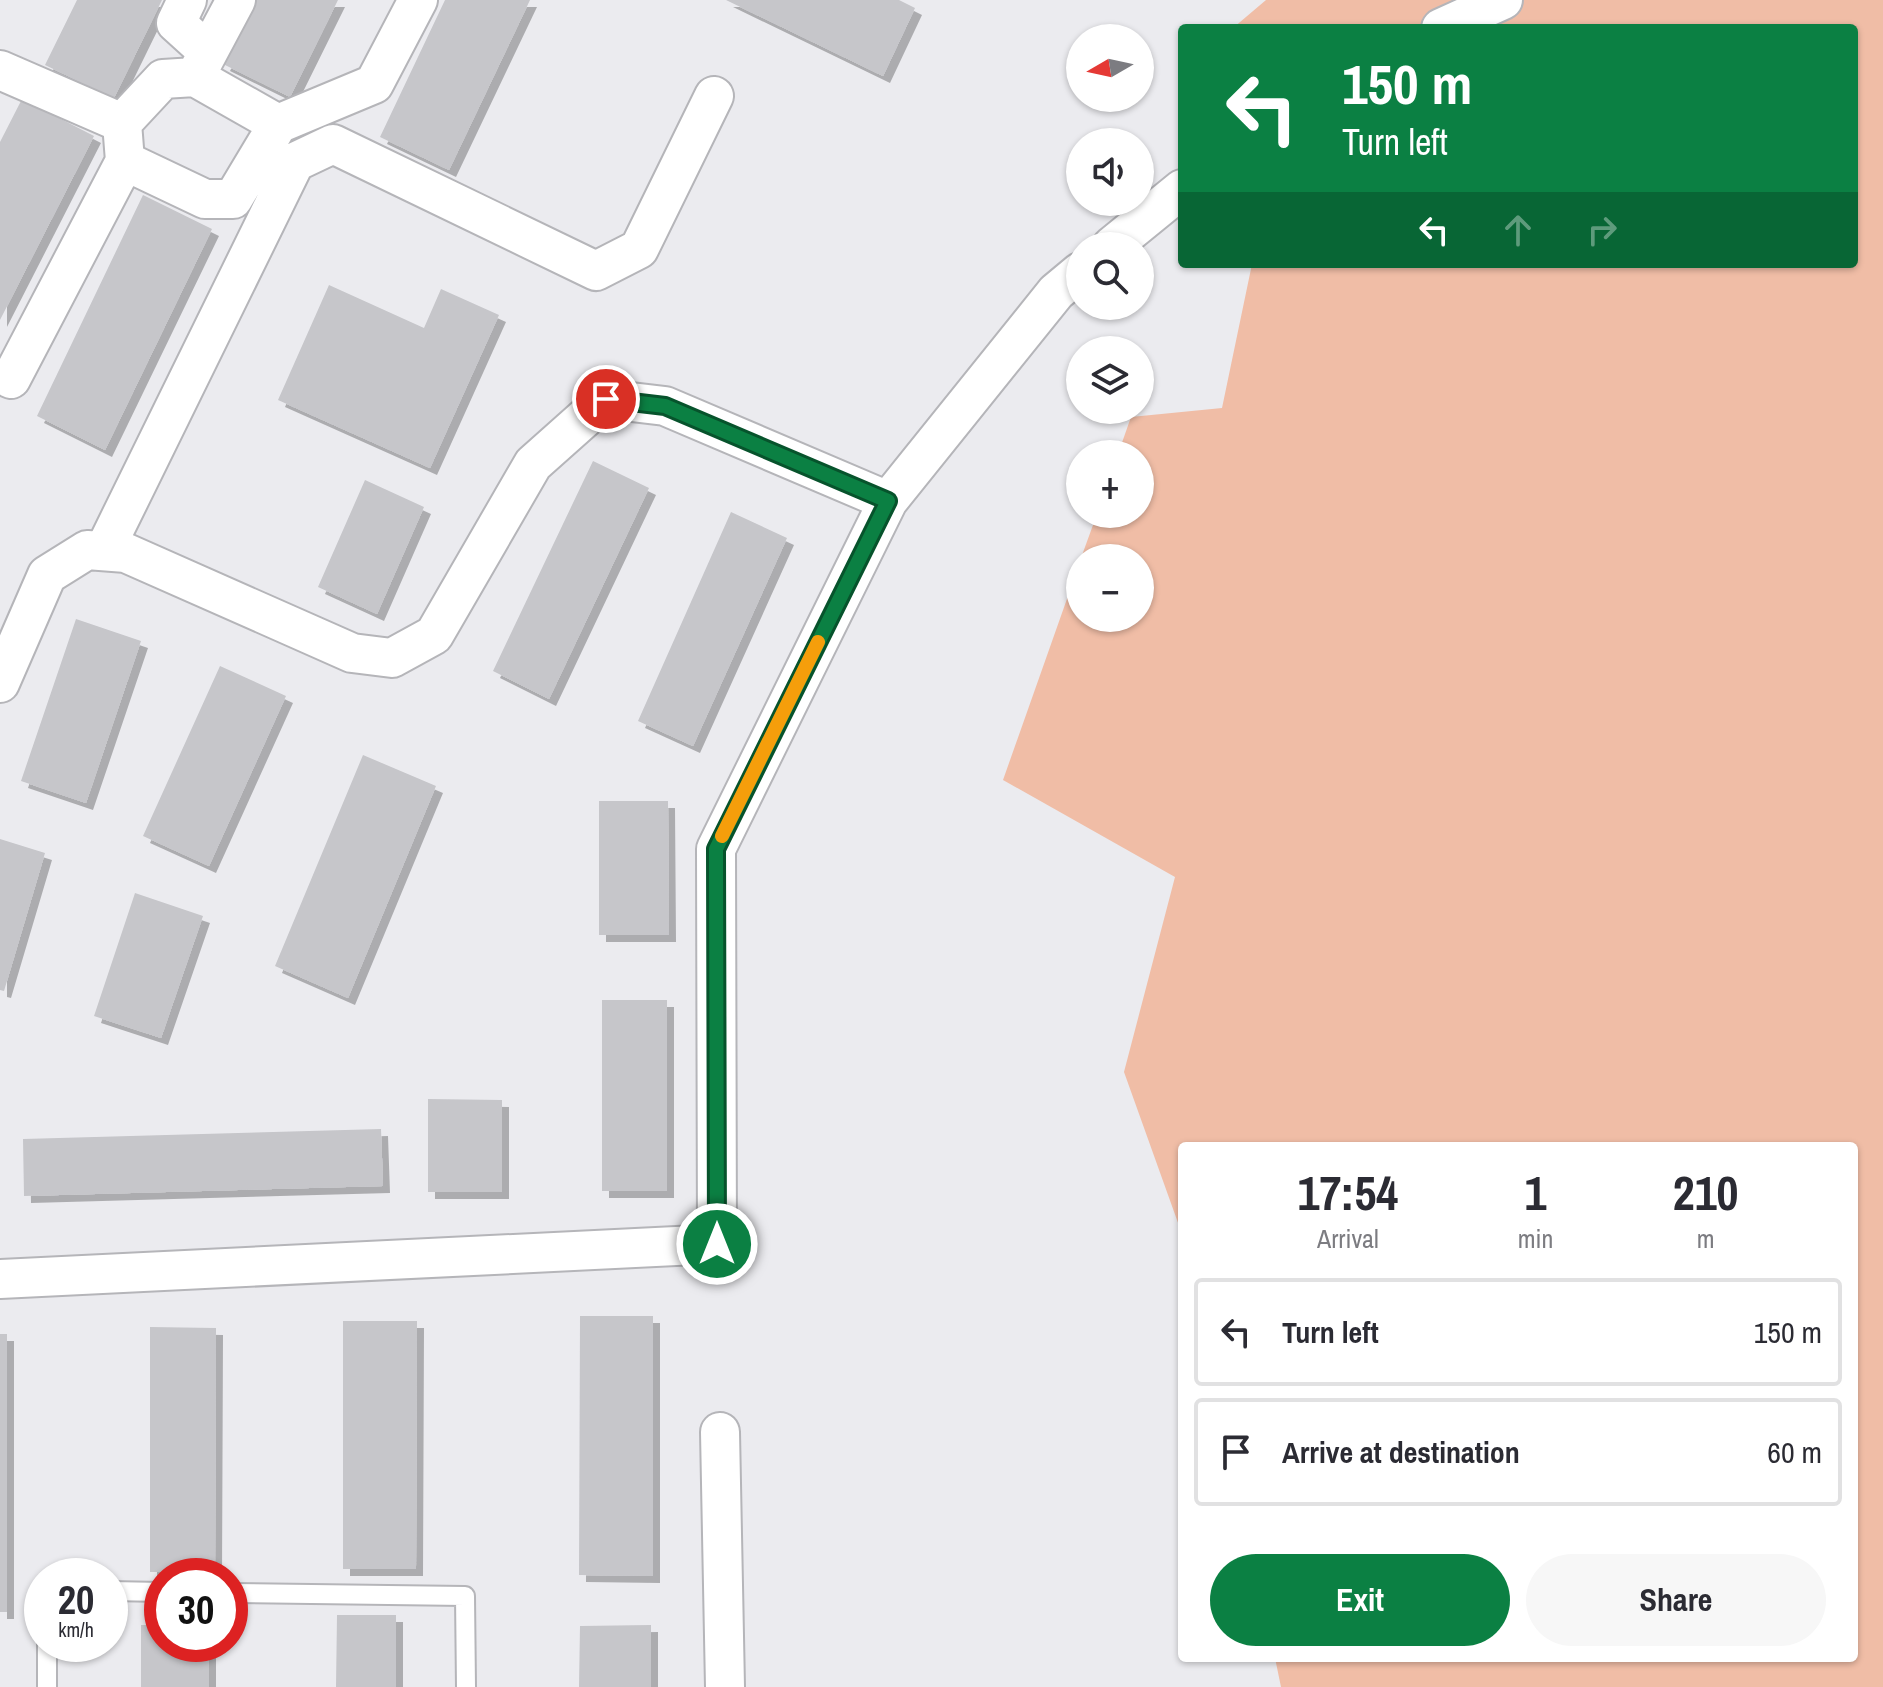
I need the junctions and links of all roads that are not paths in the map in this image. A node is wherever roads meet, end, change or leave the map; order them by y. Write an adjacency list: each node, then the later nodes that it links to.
1 (187, 0): 6 (street)
2 (236, 0): 6 (street)
3 (418, 0): 10 (street)
4 (1503, 0): 5 (street)
5 (1450, 24)
6 (201, 65): 9 (street); 10 (street)
7 (0, 70): 9 (street)
8 (714, 96): 17 (street)
9 (122, 123): 11 (street)
10 (278, 124): 11 (street)
11 (125, 161): 15 (street)
12 (1178, 192): 13 (street)
13 (1129, 232)
14 (1066, 284): 16 (street)
15 (11, 379)
16 (888, 501): 17 (street); 19 (street)
17 (104, 551): 18 (street)
18 (0, 683)
19 (0, 1279)
20 (720, 1432): 25 (street)
21 (248, 1593): 24 (lane)
22 (47, 1662): 23 (lane)
23 (47, 1687)
24 (466, 1687)
25 (725, 1687)

